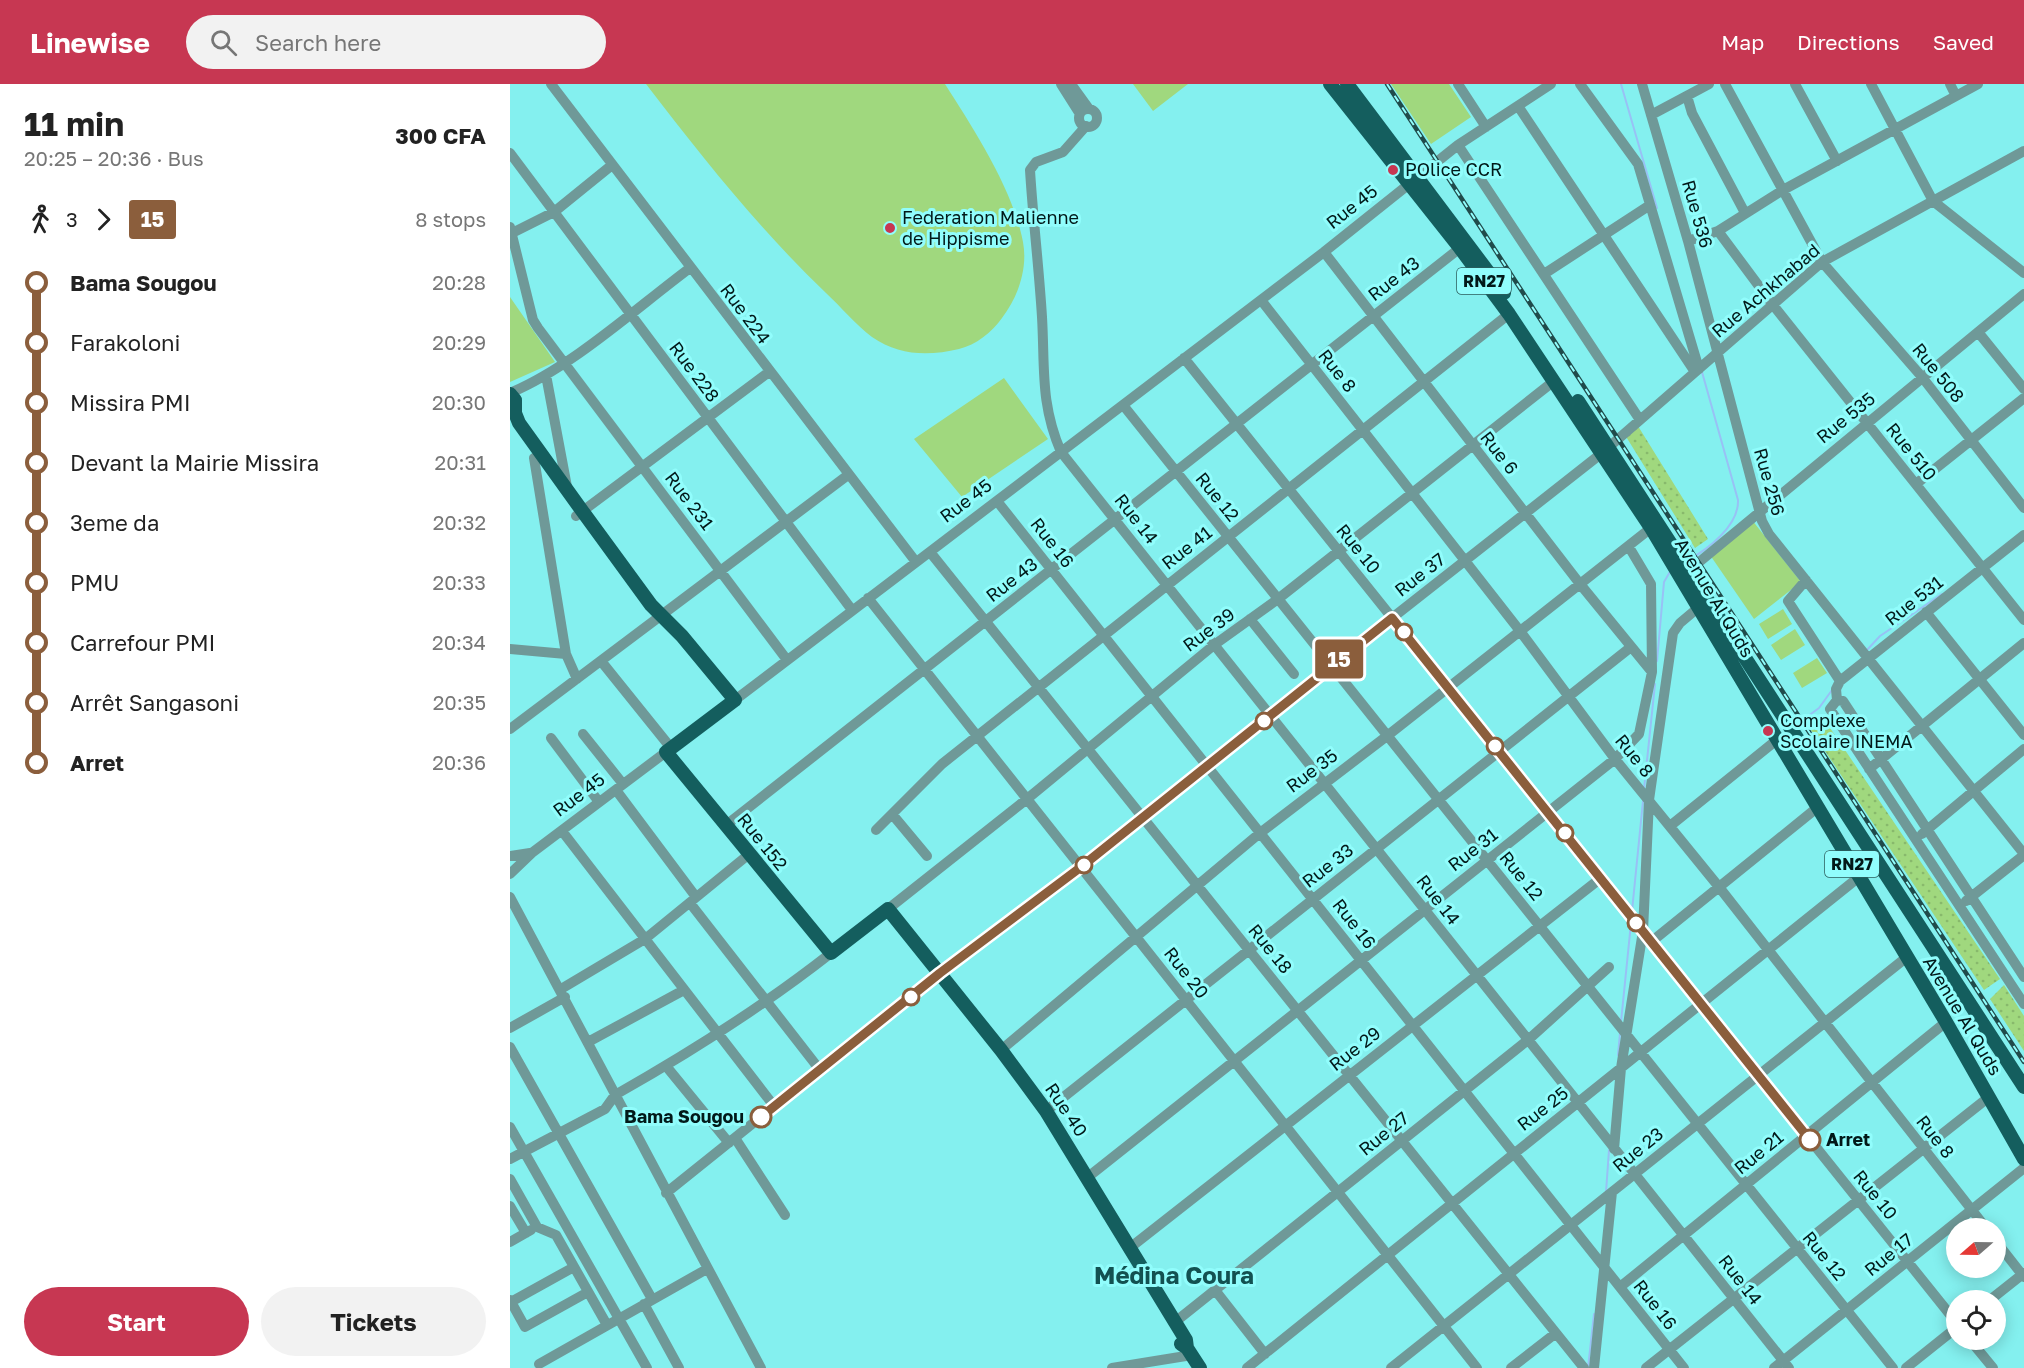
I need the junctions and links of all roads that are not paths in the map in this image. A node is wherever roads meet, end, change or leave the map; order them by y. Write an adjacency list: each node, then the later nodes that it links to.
1 (551, 84): 30 (street, Rue 224)
2 (1061, 84): 21 (street)
3 (1071, 84): 21 (street)
4 (1330, 84): 31 (main road, Avenue Al Quds / RN27)
5 (1347, 84): 31 (main road, Avenue Al Quds / RN27)
6 (1458, 84): 24 (street)
7 (1527, 84): 17 (street)
8 (1551, 84): 17 (street, Rue 45)
9 (1580, 84): 34 (street)
10 (1642, 84): 22 (street, Rue 536)
11 (1709, 84): 18 (street)
12 (1725, 84): 32 (street, Rue 508)
13 (1795, 84): 29 (street)
14 (1871, 84): 25 (street)
15 (1950, 84): 19 (street)
16 (1978, 84): 19 (street)
17 (1534, 95): 20 (street, Rue 45)
18 (1687, 96): 22 (street); 36 (street)
19 (1956, 96): 25 (street)
20 (1518, 106): 24 (street, Rue 45); 39 (street)
21 (1084, 112): 23 (street); 23 (street)
22 (1651, 115): 40 (street, Rue 536)
23 (1086, 126): 77 (street, Rue 14)
24 (1486, 127): 26 (street, Rue 45)
25 (1895, 129): 29 (street); 33 (street)
26 (1458, 145): 31 (street, Rue 45); 46 (street)
27 (2024, 151): 33 (street, Rue Achkhabad)
28 (510, 153): 35 (street, Rue 228)
29 (1837, 161): 32 (street)
30 (612, 165): 35 (street); 44 (street, Rue 224)
31 (1414, 181): 41 (main road, Avenue Al Quds / RN27); 42 (street, Rue 45); 76 (main road, Avenue Al Quds / RN27)
32 (1783, 190): 36 (street); 43 (street, Rue 508)
33 (1933, 201): 43 (street, Rue Achkhabad); 45 (street)
34 (1650, 205): 39 (street); 58 (street)
35 (554, 212): 37 (street); 50 (street, Rue 228)
36 (1745, 213): 38 (street)
37 (511, 231): 56 (street, Rue 231)
38 (1718, 231): 40 (street); 49 (street, Rue 510)
39 (1604, 235): 46 (street); 58 (street)
40 (1688, 241): 54 (street, Rue 536)
41 (1460, 248): 51 (main road, Avenue Al Quds / RN27); 52 (street, Rue 43)
42 (1324, 252): 48 (street, Rue 45); 52 (street, Rue 6)
43 (1822, 262): 49 (street, Rue Achkhabad); 61 (street, Rue 508)
44 (690, 268): 50 (street); 59 (street, Rue 224)
45 (2024, 273)
46 (1544, 274): 69 (street)
47 (2024, 294): 53 (street, Rue 535)
48 (1261, 300): 55 (street, Rue 45); 57 (street, Rue 8)
49 (1773, 305): 54 (street, Rue Achkhabad); 71 (street, Rue 510)
50 (630, 313): 56 (street); 68 (street, Rue 228)
51 (1509, 314): 62 (main road, Avenue Al Quds / RN27); 63 (street, Rue 41)
52 (1373, 316): 57 (street, Rue 43); 63 (street, Rue 6)
53 (1978, 332): 61 (street, Rue 535); 64 (street)
54 (1718, 353): 58 (street, Rue Achkhabad); 88 (street, Rue 256)
55 (1184, 358): 67 (street, Rue 45); 70 (street, Rue 10)
56 (565, 362): 60 (street); 79 (street, Rue 231)
57 (1312, 365): 70 (street, Rue 43); 73 (street, Rue 8)
58 (1697, 371): 69 (street, Rue Achkhabad)
59 (769, 372): 68 (street); 81 (street, Rue 224)
60 (546, 375): 66 (street); 84 (street)
61 (1922, 377): 71 (street, Rue 535); 74 (street, Rue 508)
62 (1554, 381): 75 (street, Rue 39); 76 (main road, Avenue Al Quds / RN27)
63 (1424, 382): 73 (street, Rue 41); 75 (street, Rue 6)
64 (2024, 389)
65 (2024, 398): 74 (street)
66 (512, 405): 84 (main road)
67 (1123, 405): 77 (street, Rue 45); 80 (street, Rue 12)
68 (708, 417): 79 (street); 92 (street, Rue 228)
69 (1640, 420): 76 (street, Rue Achkhabad)
70 (1237, 423): 80 (street, Rue 43); 83 (street, Rue 10)
71 (1867, 423): 82 (street, Rue 510); 88 (street, Rue 535)
72 (510, 427): 78 (main road)
73 (1362, 430): 83 (street, Rue 41); 85 (street, Rue 8)
74 (1970, 441): 82 (street); 87 (street, Rue 508)
75 (1472, 445): 85 (street, Rue 39); 90 (street, Rue 6)
76 (1606, 450): 90 (street, Rue 37); 93 (main road, Avenue Al Quds / RN27); 101 (main road, Avenue Al Quds / RN27)
77 (1061, 452): 86 (street, Rue 45); 91 (street, Rue 14)
78 (534, 458): 89 (main road); 124 (street)
79 (643, 466): 89 (street); 104 (street, Rue 231)
80 (1176, 471): 91 (street, Rue 43); 95 (street, Rue 12)
81 (848, 475): 92 (street); 100 (street, Rue 224)
82 (1916, 484): 102 (street, Rue 510)
83 (1289, 488): 95 (street, Rue 41); 97 (street, Rue 10)
84 (567, 490): 89 (main road)
85 (1412, 494): 97 (street, Rue 39); 99 (street, Rue 8)
86 (997, 501): 98 (street, Rue 45); 103 (street, Rue 16)
87 (2024, 508)
88 (1759, 510): 101 (street, Rue 535); 105 (street, Rue 256)
89 (580, 514): 113 (main road)
90 (1526, 514): 99 (street, Rue 37); 106 (street, Rue 6)
91 (1115, 519): 103 (street, Rue 43); 107 (street, Rue 14)
92 (786, 522): 104 (street); 111 (street, Rue 228)
93 (1651, 528): 96 (street, Rue 35); 101 (main road, Avenue Al Quds / RN27)
94 (2024, 535): 102 (street, Rue 531)
95 (1228, 537): 107 (street, Rue 41); 109 (street, Rue 12)
96 (1629, 547): 106 (street, Rue 35); 130 (street, Rue 31)
97 (1339, 551): 109 (street, Rue 39); 114 (street, Rue 10)
98 (930, 552): 100 (street, Rue 45); 117 (street, Rue 18)
99 (1465, 561): 114 (street, Rue 37); 118 (street, Rue 8)
100 (916, 562): 108 (street, Rue 45)
101 (1681, 564): 110 (main road, Avenue Al Quds / RN27); 239 (main road, Avenue Al Quds / RN27)
102 (1979, 564): 112 (street, Rue 531); 116 (street, Rue 510)
103 (1052, 569): 117 (street, Rue 43); 119 (street, Rue 16)
104 (721, 571): 113 (street); 126 (street, Rue 231)
105 (1806, 580): 125 (street, Rue 256); 134 (street)
106 (1580, 584): 118 (street, Rue 35); 122 (street, Rue 6)
107 (1167, 585): 119 (street, Rue 41); 121 (street, Rue 14)
108 (868, 598): 111 (street, Rue 45); 129 (street, Rue 20)
109 (1278, 599): 115 (street, Rue 39); 128 (street, Rue 12)
110 (1700, 607): 149 (main road, Avenue Al Quds / RN27); 163 (street)
111 (852, 610): 126 (street, Rue 45)
112 (1926, 612): 125 (street, Rue 531); 133 (street)
113 (659, 618): 127 (street); 140 (main road)
114 (1392, 618): 128 (street, Rue 37); 136 (street, Rue 10)
115 (1250, 619): 121 (street, Rue 39); 131 (street)
116 (2024, 620)
117 (986, 621): 129 (street, Rue 43); 135 (street, Rue 18)
118 (1520, 631): 136 (street, Rue 35); 138 (street, Rue 8)
119 (1104, 635): 135 (street, Rue 41); 137 (street, Rue 16)
120 (2024, 643): 133 (street)
121 (1214, 645): 137 (street, Rue 39); 141 (street, Rue 14)
122 (1631, 647): 130 (street, Rue 6); 138 (street, Rue 33)
123 (510, 649): 124 (street)
124 (566, 654): 132 (street)
125 (1867, 659): 134 (street, Rue 531); 142 (street)
126 (787, 660): 140 (street, Rue 45)
127 (601, 661): 132 (street); 152 (street)
128 (1331, 666): 141 (street, Rue 37); 147 (street, Rue 12)
129 (924, 669): 145 (street, Rue 20); 169 (street, Rue 43)
130 (1652, 672): 154 (street, Rue 31)
131 (1294, 674)
132 (577, 679): 143 (street)
133 (1979, 679): 142 (street); 146 (street)
134 (1840, 681): 139 (street)
135 (1038, 687): 145 (street, Rue 41); 150 (street, Rue 18)
136 (1448, 688): 147 (street, Rue 35); 153 (street, Rue 10)
137 (1152, 696): 150 (street, Rue 39); 156 (street, Rue 16)
138 (1567, 698): 153 (street, Rue 33); 154 (street, Rue 8)
139 (1837, 700): 155 (street); 157 (street)
140 (731, 702): 152 (main road, Rue 45)
141 (1271, 716): 156 (street, Rue 37); 158 (street, Rue 14)
142 (1921, 726): 155 (street); 160 (street)
143 (510, 729)
144 (583, 735): 159 (street)
145 (977, 735): 161 (street, Rue 20); 167 (street, Rue 41)
146 (2024, 735)
147 (1388, 736): 158 (street, Rue 35); 162 (street, Rue 12)
148 (551, 738): 164 (street)
149 (1778, 739): 165 (main road, Avenue Al Quds / RN27); 170 (street)
150 (1088, 748): 161 (street, Rue 39); 168 (street, Rue 18)
151 (2024, 749): 160 (street)
152 (668, 750): 159 (street, Rue 45); 169 (main road, Rue 152)
153 (1499, 751): 162 (street, Rue 33); 166 (street, Rue 10)
154 (1614, 759): 163 (street, Rue 8); 166 (street, Rue 31)
155 (1881, 759): 157 (street); 172 (street)
156 (1207, 766): 168 (street, Rue 37); 174 (street, Rue 16)
157 (1869, 769): 175 (street)
158 (1324, 783): 174 (street, Rue 35); 176 (street, Rue 14)
159 (619, 787): 164 (street, Rue 45); 192 (street)
160 (1974, 792): 172 (street); 179 (street)
161 (1027, 799): 183 (street, Rue 20); 195 (street, Rue 39)
162 (1438, 800): 176 (street, Rue 33); 182 (street, Rue 12)
163 (1649, 800): 170 (street, Rue 8); 197 (street)
164 (599, 802): 173 (street, Rue 45)
165 (1818, 807): 185 (main road, Avenue Al Quds / RN27); 188 (street)
166 (1548, 812): 182 (street, Rue 31); 186 (street, Rue 10)
167 (892, 813): 171 (street, Rue 41); 181 (street)
168 (1143, 818): 183 (street, Rue 37); 187 (street, Rue 18)
169 (725, 826): 178 (main road, Rue 152)
170 (1670, 826): 188 (street, Rue 8)
171 (876, 830)
172 (1927, 830): 175 (street); 190 (street)
173 (562, 831): 177 (street, Rue 45); 199 (street)
174 (1260, 832): 187 (street, Rue 35); 191 (street, Rue 16)
175 (1915, 840): 193 (street)
176 (1376, 849): 191 (street, Rue 33); 194 (street, Rue 14)
177 (533, 852): 180 (street); 184 (street, Rue 45)
178 (748, 855): 192 (street); 203 (main road, Rue 152)
179 (2024, 855): 190 (street)
180 (510, 856)
181 (927, 856)
182 (1487, 860): 194 (street, Rue 31); 196 (street, Rue 12)
183 (1081, 867): 198 (street, Rue 20); 210 (street, Rue 37)
184 (510, 874)
185 (1859, 877): 201 (street, Rue 25); 205 (main road, Avenue Al Quds / RN27)
186 (1601, 878): 196 (street, Rue 29); 197 (street, Rue 10)
187 (1196, 884): 198 (street, Rue 35); 202 (street, Rue 18)
188 (1719, 887): 200 (street); 201 (street, Rue 8)
189 (510, 897): 215 (street)
190 (1971, 897): 193 (street); 207 (street)
191 (1313, 899): 202 (street, Rue 33); 206 (street, Rue 16)
192 (693, 900): 199 (street); 217 (street)
193 (1959, 907): 209 (street)
194 (1425, 910): 206 (street, Rue 31); 211 (street, Rue 14)
195 (886, 911): 203 (main road); 210 (main road, Rue 40)
196 (1539, 925): 211 (street, Rue 29); 213 (street, Rue 12)
197 (1643, 931): 200 (street, Rue 10); 225 (street)
198 (1135, 935): 216 (street, Rue 20); 230 (street, Rue 35)
199 (645, 939): 214 (street); 215 (street)
200 (1651, 942): 218 (street, Rue 10)
201 (1767, 949): 218 (street, Rue 25); 221 (street, Rue 8)
202 (1249, 950): 216 (street, Rue 33); 220 (street, Rue 18)
203 (831, 953): 217 (street)
204 (2024, 955): 207 (street)
205 (1907, 957): 221 (street, Rue 23); 222 (main road, Avenue Al Quds / RN27)
206 (1361, 960): 220 (street, Rue 31); 223 (street, Rue 16)
207 (2015, 963): 209 (street); 212 (street)
208 (1609, 967): 213 (street, Rue 27)
209 (2004, 971): 219 (street)
210 (938, 975): 230 (main road, Rue 40); 235 (street, Rue 37); 306 (main road, Rue 40)
211 (1476, 975): 223 (street, Rue 29); 227 (street, Rue 14)
212 (2024, 977)
213 (1588, 986): 225 (street, Rue 12); 227 (street, Rue 27)
214 (684, 990): 226 (street); 228 (street)
215 (563, 993): 224 (street); 228 (street)
216 (1186, 999): 232 (street, Rue 20); 245 (street, Rue 33)
217 (769, 1002): 226 (street); 235 (street)
218 (1701, 1003): 231 (street, Rue 25); 237 (street, Rue 10)
219 (2024, 1004)
220 (1298, 1011): 232 (street, Rue 31); 236 (street, Rue 18)
221 (1825, 1022): 237 (street, Rue 23); 238 (street, Rue 8)
222 (1946, 1023): 238 (street, Rue 21); 242 (main road, Avenue Al Quds / RN27)
223 (1413, 1025): 236 (street, Rue 29); 240 (street, Rue 16)
224 (510, 1028)
225 (1626, 1034): 231 (street, Rue 12); 234 (street)
226 (719, 1035): 233 (street); 244 (street)
227 (1528, 1040): 240 (street, Rue 27); 243 (street, Rue 14)
228 (588, 1042): 241 (street)
229 (510, 1047): 249 (street)
230 (1001, 1050): 245 (main road, Rue 40)
231 (1640, 1052): 234 (street, Rue 25); 246 (street, Rue 12)
232 (1234, 1061): 247 (street, Rue 20); 261 (street, Rue 31)
233 (666, 1066): 241 (street); 251 (street)
234 (1621, 1068): 243 (street, Rue 25); 253 (street)
235 (820, 1070): 244 (street, Rue 37)
236 (1350, 1075): 247 (street, Rue 29); 252 (street, Rue 18)
237 (1758, 1075): 246 (street, Rue 23); 250 (street, Rue 10)
238 (1872, 1083): 250 (street, Rue 21); 254 (street, Rue 8)
239 (2024, 1087)
240 (1464, 1090): 252 (street, Rue 27); 256 (street, Rue 16)
241 (615, 1095): 249 (street); 266 (street)
242 (1989, 1097): 254 (street); 258 (main road, Avenue Al Quds / RN27)
243 (1578, 1103): 253 (street, Rue 14); 256 (street, Rue 25)
244 (774, 1106): 251 (street, Rue 37)
245 (1046, 1111): 261 (main road, Rue 40)
246 (1697, 1124): 260 (street, Rue 23); 263 (street, Rue 12)
247 (1285, 1125): 264 (street, Rue 20); 278 (street, Rue 29)
248 (510, 1127): 255 (street)
249 (558, 1133): 255 (street); 294 (street)
250 (1807, 1136): 263 (street, Rue 21); 267 (street, Rue 10)
251 (732, 1140): 266 (street, Rue 37); 271 (street)
252 (1403, 1140): 264 (street, Rue 27); 268 (street, Rue 18)
253 (1614, 1149): 260 (street, Rue 14)
254 (1924, 1149): 267 (street); 270 (street, Rue 8)
255 (524, 1151): 257 (street); 297 (street)
256 (1514, 1153): 268 (street, Rue 25); 273 (street, Rue 16)
257 (510, 1159)
258 (2024, 1159)
259 (2024, 1168): 270 (street, Rue 17)
260 (1634, 1174): 265 (street, Rue 23); 276 (street, Rue 14)
261 (1088, 1177): 278 (main road, Rue 40)
262 (510, 1179): 274 (street)
263 (1746, 1185): 276 (street, Rue 21); 279 (street, Rue 12)
264 (1338, 1192): 281 (street, Rue 20); 289 (street, Rue 27)
265 (1612, 1192): 273 (street, Rue 23); 283 (street)
266 (666, 1193): 285 (street)
267 (1858, 1200): 279 (street); 282 (street, Rue 10)
268 (1454, 1203): 281 (street, Rue 25); 286 (street, Rue 18)
269 (510, 1206): 275 (street)
270 (1972, 1210): 272 (street, Rue 8); 282 (street, Rue 17)
271 (785, 1215)
272 (1978, 1218)
273 (1571, 1225): 283 (street, Rue 16); 286 (street, Rue 23)
274 (537, 1227): 275 (street); 284 (street)
275 (525, 1233): 277 (street)
276 (1684, 1235): 288 (street, Rue 21); 292 (street, Rue 14)
277 (510, 1242)
278 (1131, 1247): 298 (main road, Rue 40)
279 (1797, 1249): 292 (street); 295 (street, Rue 12)
280 (2006, 1254): 287 (street)
281 (1388, 1255): 300 (street, Rue 20); 305 (street, Rue 25)
282 (1907, 1262): 295 (street, Rue 17); 296 (street, Rue 10)
283 (1602, 1265): 288 (street, Rue 16); 321 (street)
284 (574, 1267): 291 (street); 293 (street)
285 (707, 1269): 294 (street); 307 (street)
286 (1509, 1274): 300 (street, Rue 23); 301 (street, Rue 18)
287 (2023, 1275): 290 (street)
288 (1620, 1287): 303 (street, Rue 16)
289 (1215, 1290): 298 (street, Rue 27); 305 (street)
290 (2003, 1290)
291 (588, 1292): 293 (street); 299 (street)
292 (1734, 1299): 303 (street); 309 (street, Rue 14)
293 (511, 1301)
294 (648, 1301): 297 (street); 311 (street)
295 (1846, 1310): 309 (street, Rue 17); 324 (street, Rue 12)
296 (1946, 1310)
297 (618, 1318): 299 (street); 310 (street)
298 (1175, 1322): 306 (main road, Rue 40)
299 (607, 1325): 308 (street)
300 (1444, 1326): 317 (street, Rue 23); 318 (street, Rue 20)
301 (1556, 1333): 319 (street); 320 (street, Rue 18)
302 (1946, 1336): 325 (street)
303 (1670, 1350): 322 (street); 323 (street, Rue 16)
304 (1978, 1350): 326 (street)
305 (1265, 1353): 316 (street, Rue 25)
306 (1186, 1354): 313 (street); 314 (street); 315 (main road, Rue 40)
307 (754, 1363): 312 (street)
308 (541, 1365)
309 (1782, 1366)
310 (647, 1368)
311 (679, 1368)
312 (761, 1368)
313 (1112, 1368)
314 (1162, 1368)
315 (1200, 1368)
316 (1247, 1368)
317 (1390, 1368)
318 (1478, 1368)
319 (1510, 1368)
320 (1584, 1368)
321 (1594, 1368)
322 (1646, 1368)
323 (1684, 1368)
324 (1893, 1368)
325 (1906, 1368)
326 (1993, 1368)

